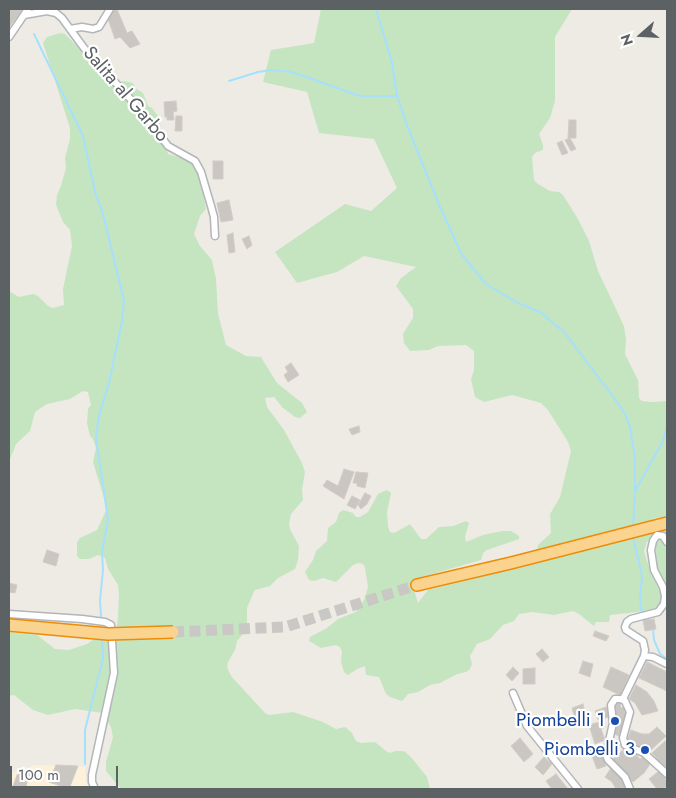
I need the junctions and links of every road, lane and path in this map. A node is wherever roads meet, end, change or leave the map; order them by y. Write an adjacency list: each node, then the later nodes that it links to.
1 (28, 9): 3 (street)
2 (110, 9): 4 (street, Salita al Garbo)
3 (24, 15): 4 (street, Salita al Garbo); 5 (street)
4 (70, 29): 6 (street, Salita al Garbo)
5 (9, 37)
6 (216, 236)
7 (667, 523): 9 (highway)
8 (667, 542): 13 (street)
9 (417, 585)
10 (9, 614): 18 (street)
11 (9, 625): 12 (highway, bridge)
12 (173, 632)
13 (644, 656): 14 (street); 16 (street)
14 (667, 664)
15 (513, 693): 19 (street)
16 (624, 700): 17 (street); 20 (street)
17 (667, 774)
18 (95, 789)
19 (578, 789)
20 (630, 789)

